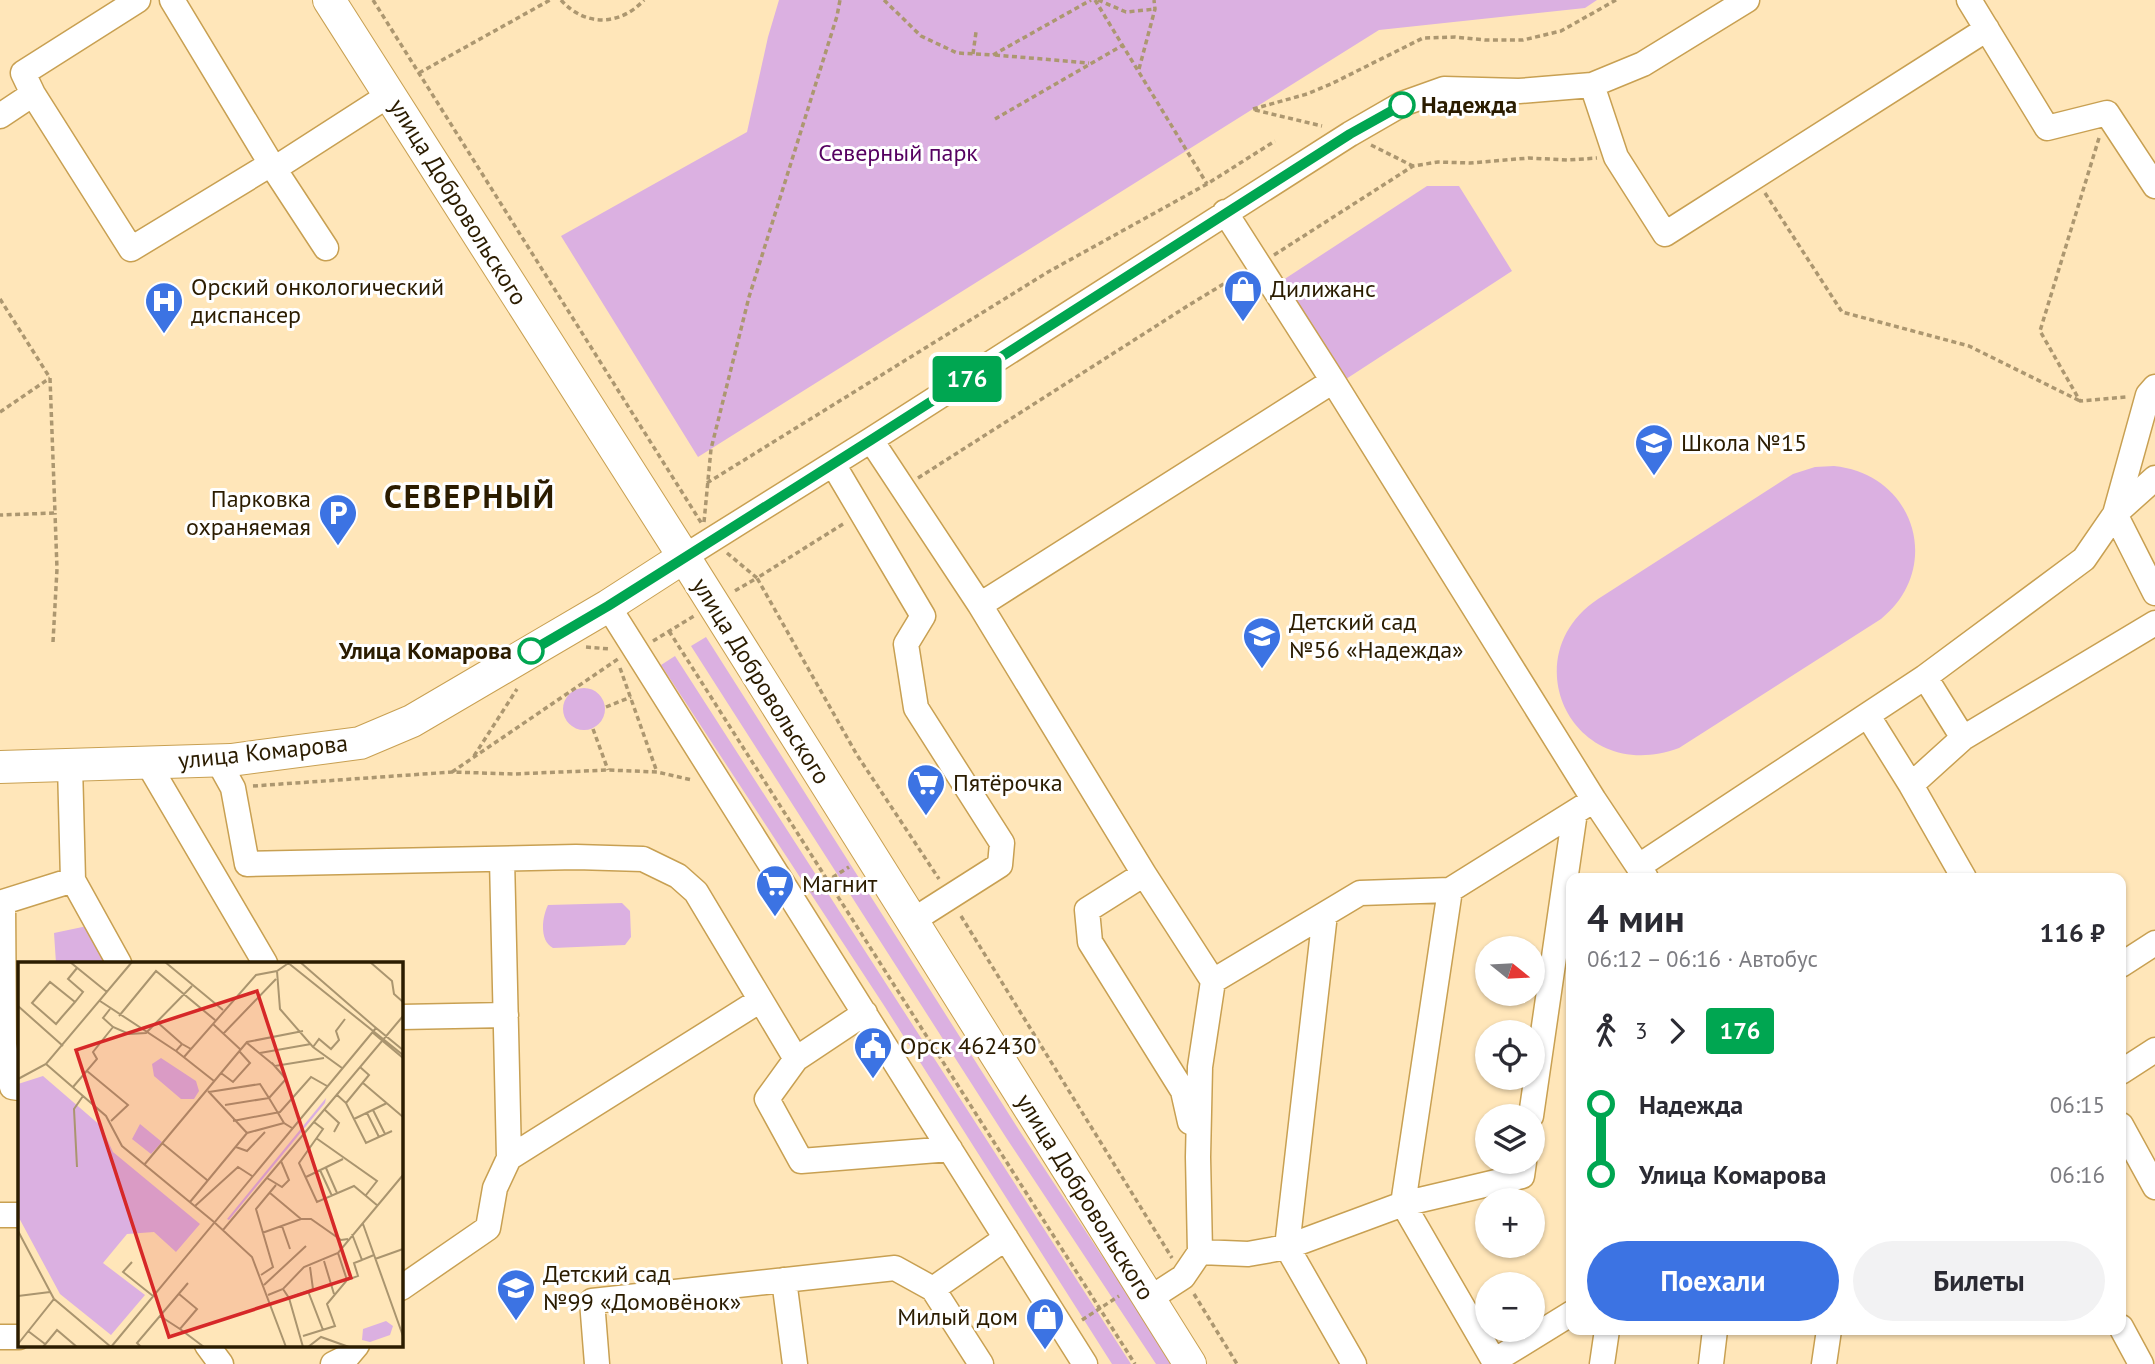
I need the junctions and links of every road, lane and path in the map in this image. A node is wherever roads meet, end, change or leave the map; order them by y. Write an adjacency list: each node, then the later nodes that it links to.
1 (138, 0): 25 (street)
2 (172, 0): 33 (street)
3 (329, 0): 26 (main road, улица Добровольского)
4 (373, 0): 23 (path)
5 (550, 0): 23 (path)
6 (561, 0): 7 (path)
7 (645, 0)
8 (840, 0): 50 (path)
9 (884, 0): 19 (path)
10 (1095, 0): 15 (path); 18 (path); 20 (path)
11 (1154, 0): 15 (path)
12 (1616, 0): 27 (path)
13 (1747, 0): 24 (street, улица Комарова)
14 (1969, 0): 16 (street)
15 (1155, 9): 22 (path)
16 (1987, 29): 28 (street); 34 (street)
17 (976, 32): 19 (path)
18 (1123, 45): 21 (path); 22 (path)
19 (973, 54): 20 (path)
20 (993, 55): 21 (path)
21 (1091, 63): 30 (path)
22 (1138, 70): 35 (path)
23 (419, 73): 50 (path)
24 (1592, 85): 32 (street); 37 (street, улица Комарова)
25 (33, 94): 29 (street); 33 (street)
26 (389, 95): 33 (street); 57 (main road, улица Добровольского)
27 (1253, 109)
28 (2107, 113): 36 (street); 45 (path)
29 (0, 116)
30 (995, 119)
31 (1275, 141): 35 (path)
32 (1616, 157): 34 (street); 39 (path)
33 (273, 167): 38 (street)
34 (1754, 177): 45 (path)
35 (1207, 184): 50 (path)
36 (2155, 186)
37 (1225, 212): 39 (street); 47 (street, улица Комарова)
38 (326, 248)
39 (1258, 264): 43 (street); 51 (path)
40 (0, 299): 41 (path)
41 (2, 307): 42 (path)
42 (50, 378): 46 (path); 53 (path)
43 (1333, 381): 60 (street); 83 (street)
44 (2153, 395): 45 (path); 54 (street)
45 (2080, 401)
46 (0, 412)
47 (871, 440): 48 (street, улица Комарова); 51 (street)
48 (833, 464): 52 (street); 56 (street, улица Комарова)
49 (2155, 478): 54 (street)
50 (707, 483)
51 (902, 488): 60 (street)
52 (862, 512): 58 (path); 93 (street)
53 (55, 513): 55 (path); 64 (path)
54 (2115, 514): 59 (street); 67 (street)
55 (0, 515)
56 (711, 540): 57 (street, улица Комарова); 58 (path)
57 (684, 557): 61 (main road, улица Комарова); 84 (main road, улица Добровольского)
58 (757, 578): 93 (path)
59 (2155, 593)
60 (980, 605): 87 (street)
61 (608, 606): 66 (street); 75 (main road, улица Комарова)
62 (2155, 623): 73 (street)
63 (669, 631): 91 (path)
64 (53, 642)
65 (575, 646): 66 (path)
66 (627, 655): 69 (path); 74 (path); 95 (street)
67 (1925, 677): 71 (street); 73 (street)
68 (523, 680): 74 (path)
69 (631, 697): 70 (path); 79 (path)
70 (606, 707)
71 (1868, 716): 81 (street); 86 (street)
72 (593, 729): 79 (path)
73 (1963, 738): 81 (street)
74 (472, 759): 80 (path)
75 (218, 761): 76 (main road, улица Комарова); 82 (street)
76 (146, 762): 77 (main road, улица Комарова); 101 (street)
77 (71, 765): 78 (main road, улица Комарова); 90 (street)
78 (0, 767)
79 (607, 770): 80 (path)
80 (452, 772): 82 (path)
81 (1911, 785): 89 (street)
82 (233, 788): 85 (street)
83 (1585, 806): 86 (street); 88 (street); 92 (street)
84 (870, 854): 91 (path); 98 (main road, улица Добровольского)
85 (502, 859): 104 (street); 106 (street)
86 (1642, 872)
87 (1144, 873): 103 (street); 116 (street)
88 (1573, 873)
89 (1961, 873)
90 (73, 880): 94 (street); 100 (street)
91 (828, 881): 95 (path); 131 (path)
92 (1450, 890): 96 (street); 120 (street)
93 (950, 897): 98 (street); 126 (path)
94 (1, 902): 108 (street)
95 (794, 902): 105 (street)
96 (1325, 914): 103 (street); 124 (street)
97 (1566, 915): 113 (street)
98 (912, 921): 130 (main road, улица Добровольского)
99 (2155, 943): 102 (street)
100 (117, 962)
101 (264, 962)
102 (2126, 962)
103 (1213, 981): 116 (street)
104 (759, 1001): 110 (street); 117 (street)
105 (865, 1013): 110 (street); 115 (street)
106 (506, 1015): 107 (street); 117 (street)
107 (402, 1017)
108 (2, 1045): 112 (street)
109 (2155, 1050): 111 (street)
110 (796, 1059): 115 (street)
111 (2126, 1069)
112 (18, 1088)
113 (1533, 1104)
114 (2126, 1134): 119 (street)
115 (950, 1149): 123 (street)
116 (1198, 1157): 125 (street)
117 (509, 1158): 128 (street)
118 (1522, 1174): 120 (street)
119 (2155, 1187)
120 (1403, 1204): 124 (street); 132 (street)
121 (0, 1215): 122 (street)
122 (18, 1215)
123 (1006, 1238): 129 (street); 133 (street)
124 (1287, 1247): 125 (street); 151 (street)
125 (1200, 1252): 126 (street)
126 (1183, 1277): 130 (street); 150 (path)
127 (784, 1280): 129 (street); 144 (street); 145 (street)
128 (402, 1287)
129 (933, 1289): 146 (street)
130 (1144, 1291): 131 (path); 149 (main road, улица Добровольского)
131 (1100, 1308): 133 (path); 148 (path)
132 (1566, 1318)
133 (1065, 1331): 147 (street)
134 (1606, 1335): 152 (street)
135 (1714, 1335): 153 (street)
136 (1828, 1335): 154 (street)
137 (2125, 1335): 155 (street)
138 (0, 1337): 139 (street)
139 (18, 1337)
140 (208, 1346): 142 (street)
141 (356, 1346): 143 (street)
142 (221, 1364)
143 (333, 1364)
144 (597, 1364)
145 (795, 1364)
146 (981, 1364)
147 (1085, 1364)
148 (1135, 1364)
149 (1190, 1364)
150 (1237, 1364)
151 (1354, 1364)
152 (1602, 1364)
153 (1711, 1364)
154 (1824, 1364)
155 (2141, 1364)

